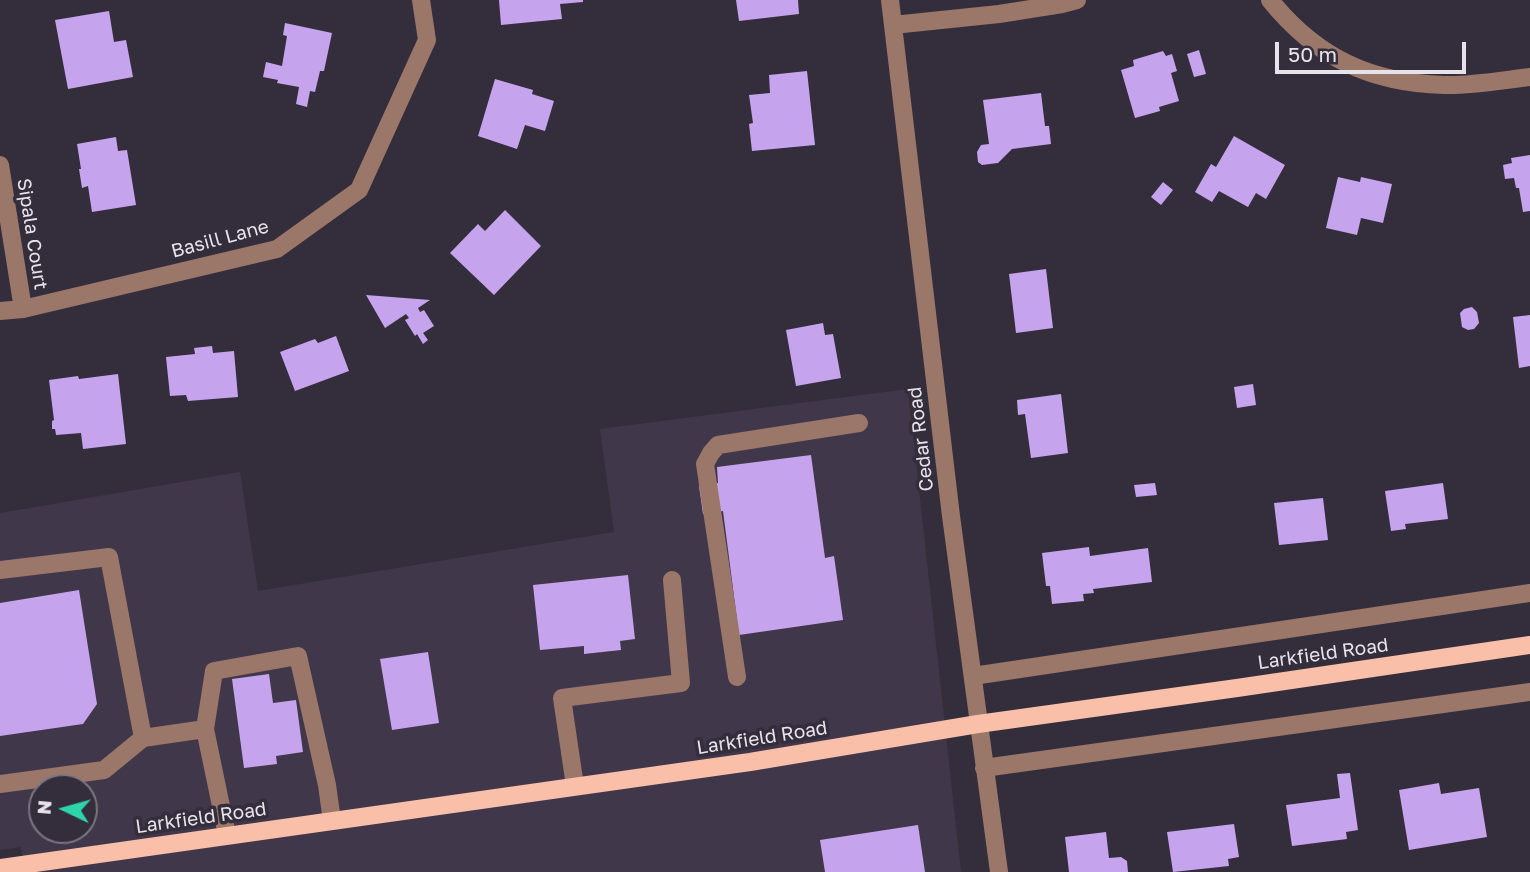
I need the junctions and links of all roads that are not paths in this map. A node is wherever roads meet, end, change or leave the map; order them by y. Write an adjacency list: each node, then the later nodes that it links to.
1 (421, 0): 8 (street, Basill Lane)
2 (890, 0): 5 (street, Cedar Road)
3 (1077, 0): 5 (street)
4 (1270, 0): 6 (street)
5 (893, 25): 15 (street, Cedar Road)
6 (1530, 77)
7 (0, 165): 8 (street, Sipala Court)
8 (23, 309): 9 (street, Basill Lane)
9 (0, 311)
10 (859, 423): 16 (street)
11 (0, 570): 20 (street)
12 (672, 580): 23 (street)
13 (1530, 593): 15 (street)
14 (1530, 645): 18 (main road, Larkfield Road)
15 (973, 676): 18 (street, Cedar Road)
16 (737, 677)
17 (1530, 692): 21 (street)
18 (978, 724): 21 (street, Cedar Road); 23 (main road, Larkfield Road)
19 (205, 729): 20 (street); 24 (street); 25 (street)
20 (143, 738): 22 (street)
21 (984, 768): 27 (street, Cedar Road)
22 (0, 784)
23 (575, 786): 24 (main road, Larkfield Road)
24 (332, 821): 25 (main road, Larkfield Road)
25 (226, 835): 26 (main road, Larkfield Road)
26 (6, 869)
27 (999, 872)

